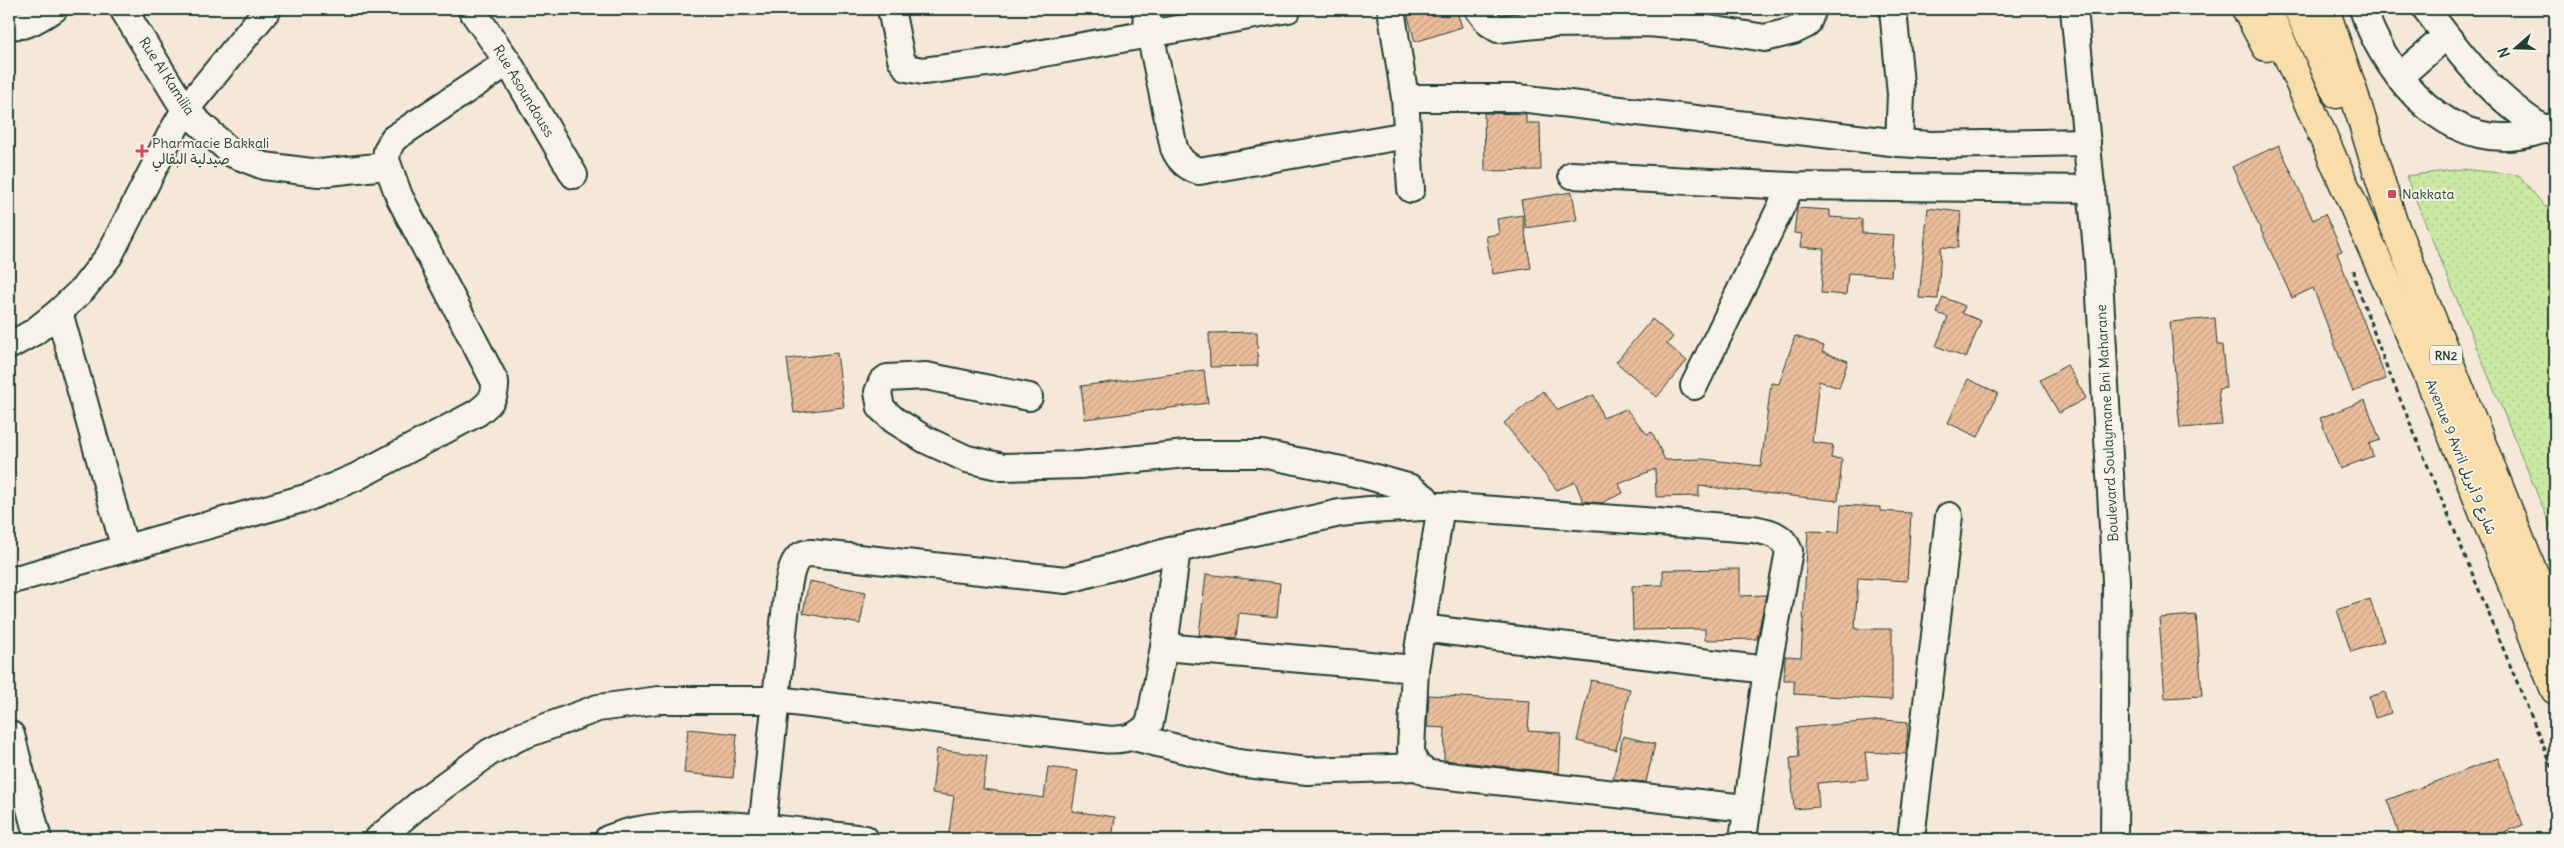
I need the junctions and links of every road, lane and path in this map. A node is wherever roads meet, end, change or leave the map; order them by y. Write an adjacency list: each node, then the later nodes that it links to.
1 (54, 9): 19 (street)
2 (123, 9): 25 (street, Rue Al Kamilia)
3 (268, 9): 25 (street)
4 (471, 9): 22 (street, Rue Asoundouss)
5 (892, 9): 20 (street)
6 (1145, 9): 20 (street)
7 (1288, 9): 20 (street)
8 (1391, 9): 24 (street)
9 (1478, 9): 10 (street)
10 (1813, 9)
11 (1893, 9): 29 (street)
12 (2074, 9): 28 (street, Boulevard Soulaymane Bni Maharane)
13 (2246, 9): 37 (highway, RN2)
14 (2267, 9): 37 (highway)
15 (2298, 9): 36 (highway)
16 (2324, 9): 36 (highway, RN2)
17 (2364, 9): 23 (street)
18 (2426, 9): 21 (street)
19 (9, 22)
20 (1150, 34): 27 (street)
21 (2446, 36): 23 (street); 26 (street)
22 (508, 62): 30 (street); 32 (street, Rue Asoundouss)
23 (2399, 76): 26 (street)
24 (1405, 98): 27 (street); 29 (street)
25 (185, 110): 30 (street, Rue Al Kamilia); 39 (street)
26 (2550, 128)
27 (1407, 135): 34 (street)
28 (2087, 142): 29 (street); 35 (street, Boulevard Soulaymane Bni Maharane)
29 (1899, 143)
30 (387, 166): 45 (street)
31 (1572, 174): 33 (street)
32 (574, 175)
33 (1791, 186): 35 (street); 41 (street)
34 (1411, 188)
35 (2092, 189): 67 (street, Boulevard Soulaymane Bni Maharane)
36 (2384, 196): 48 (highway, Avenue 9 Avril شارع 9 أبريل / RN2)
37 (2362, 227): 53 (highway, Avenue 9 Avril شارع 9 أبريل / RN2)
38 (2355, 268): 58 (path)
39 (59, 312): 40 (street); 45 (street)
40 (9, 346)
41 (1694, 386)
42 (1029, 397): 43 (street)
43 (1433, 506): 46 (street); 49 (street); 52 (street)
44 (1949, 516): 66 (street)
45 (126, 549): 47 (street)
46 (1177, 549): 50 (street); 54 (street)
47 (9, 581)
48 (2555, 627)
49 (1421, 628): 51 (street); 52 (street)
50 (1164, 647): 51 (street); 56 (street)
51 (1415, 670): 57 (street)
52 (1767, 670): 59 (street)
53 (2555, 690)
54 (777, 700): 56 (street); 60 (street); 62 (street)
55 (9, 736): 61 (street)
56 (1133, 736): 57 (street)
57 (1418, 767): 59 (street)
58 (2555, 774)
59 (1746, 808): 65 (street)
60 (761, 833): 63 (street); 64 (street)
61 (38, 839)
62 (378, 839)
63 (608, 839)
64 (865, 839)
65 (1742, 839)
66 (1911, 839)
67 (2114, 839)

